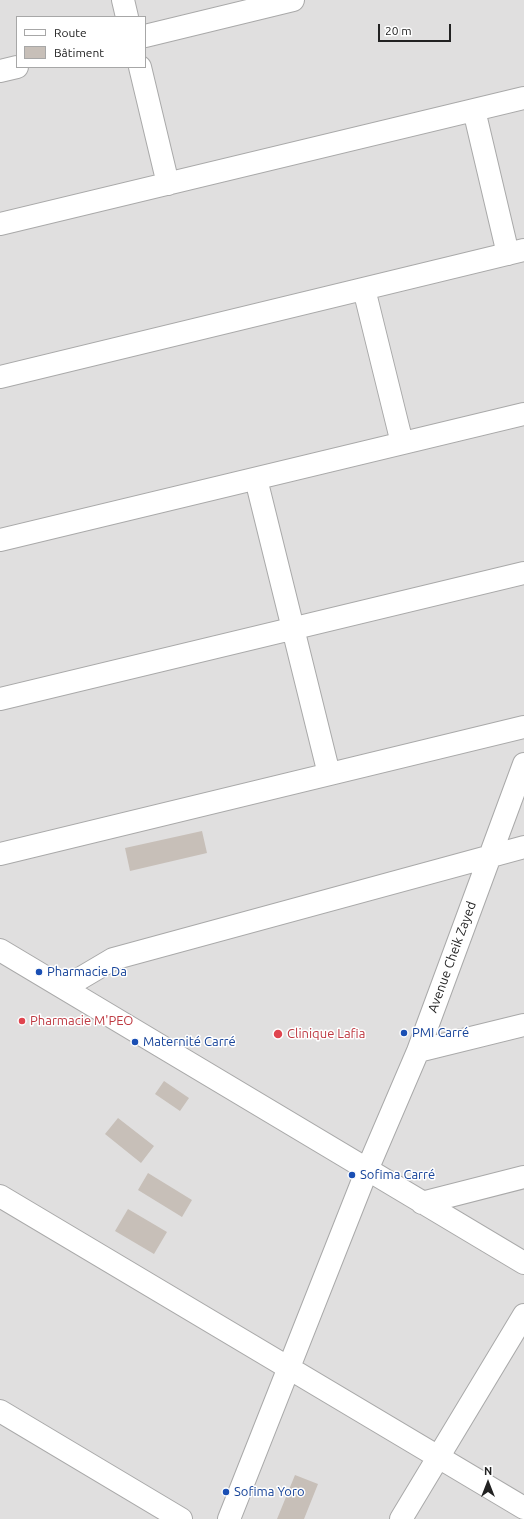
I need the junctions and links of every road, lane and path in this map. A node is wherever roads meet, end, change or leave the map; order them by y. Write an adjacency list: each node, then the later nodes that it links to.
1 (123, 0): 3 (street)
2 (293, 0): 4 (street)
3 (127, 16)
4 (146, 36)
5 (16, 67): 7 (street)
6 (140, 68): 10 (street)
7 (0, 71)
8 (524, 98): 9 (street)
9 (474, 110): 10 (street); 12 (street)
10 (168, 184): 11 (street)
11 (0, 224)
12 (516, 252): 13 (street)
13 (364, 289): 14 (street); 16 (street)
14 (0, 377)
15 (524, 414): 16 (street)
16 (402, 443): 17 (street)
17 (256, 479): 18 (street); 20 (street)
18 (0, 540)
19 (524, 573): 20 (street)
20 (293, 628): 21 (street); 24 (street)
21 (0, 699)
22 (524, 727): 24 (street)
23 (524, 764): 27 (street, Avenue Cheik Zayed)
24 (329, 774): 26 (street)
25 (524, 847): 27 (street)
26 (0, 854)
27 (489, 856): 29 (street); 31 (street, Avenue Cheik Zayed)
28 (0, 950): 29 (street)
29 (64, 988): 32 (street)
30 (524, 1025): 31 (street)
31 (418, 1051): 32 (street, Avenue Cheik Zayed)
32 (367, 1170): 35 (street); 38 (street, Avenue Cheik Zayed)
33 (524, 1177): 35 (street)
34 (0, 1196): 38 (street)
35 (422, 1203): 36 (street)
36 (524, 1263)
37 (524, 1315): 40 (street)
38 (289, 1368): 40 (street); 43 (street, Avenue Cheik Zayed)
39 (0, 1411): 42 (street)
40 (438, 1457): 41 (street); 44 (street)
41 (524, 1508)
42 (181, 1519)
43 (229, 1519)
44 (401, 1519)

